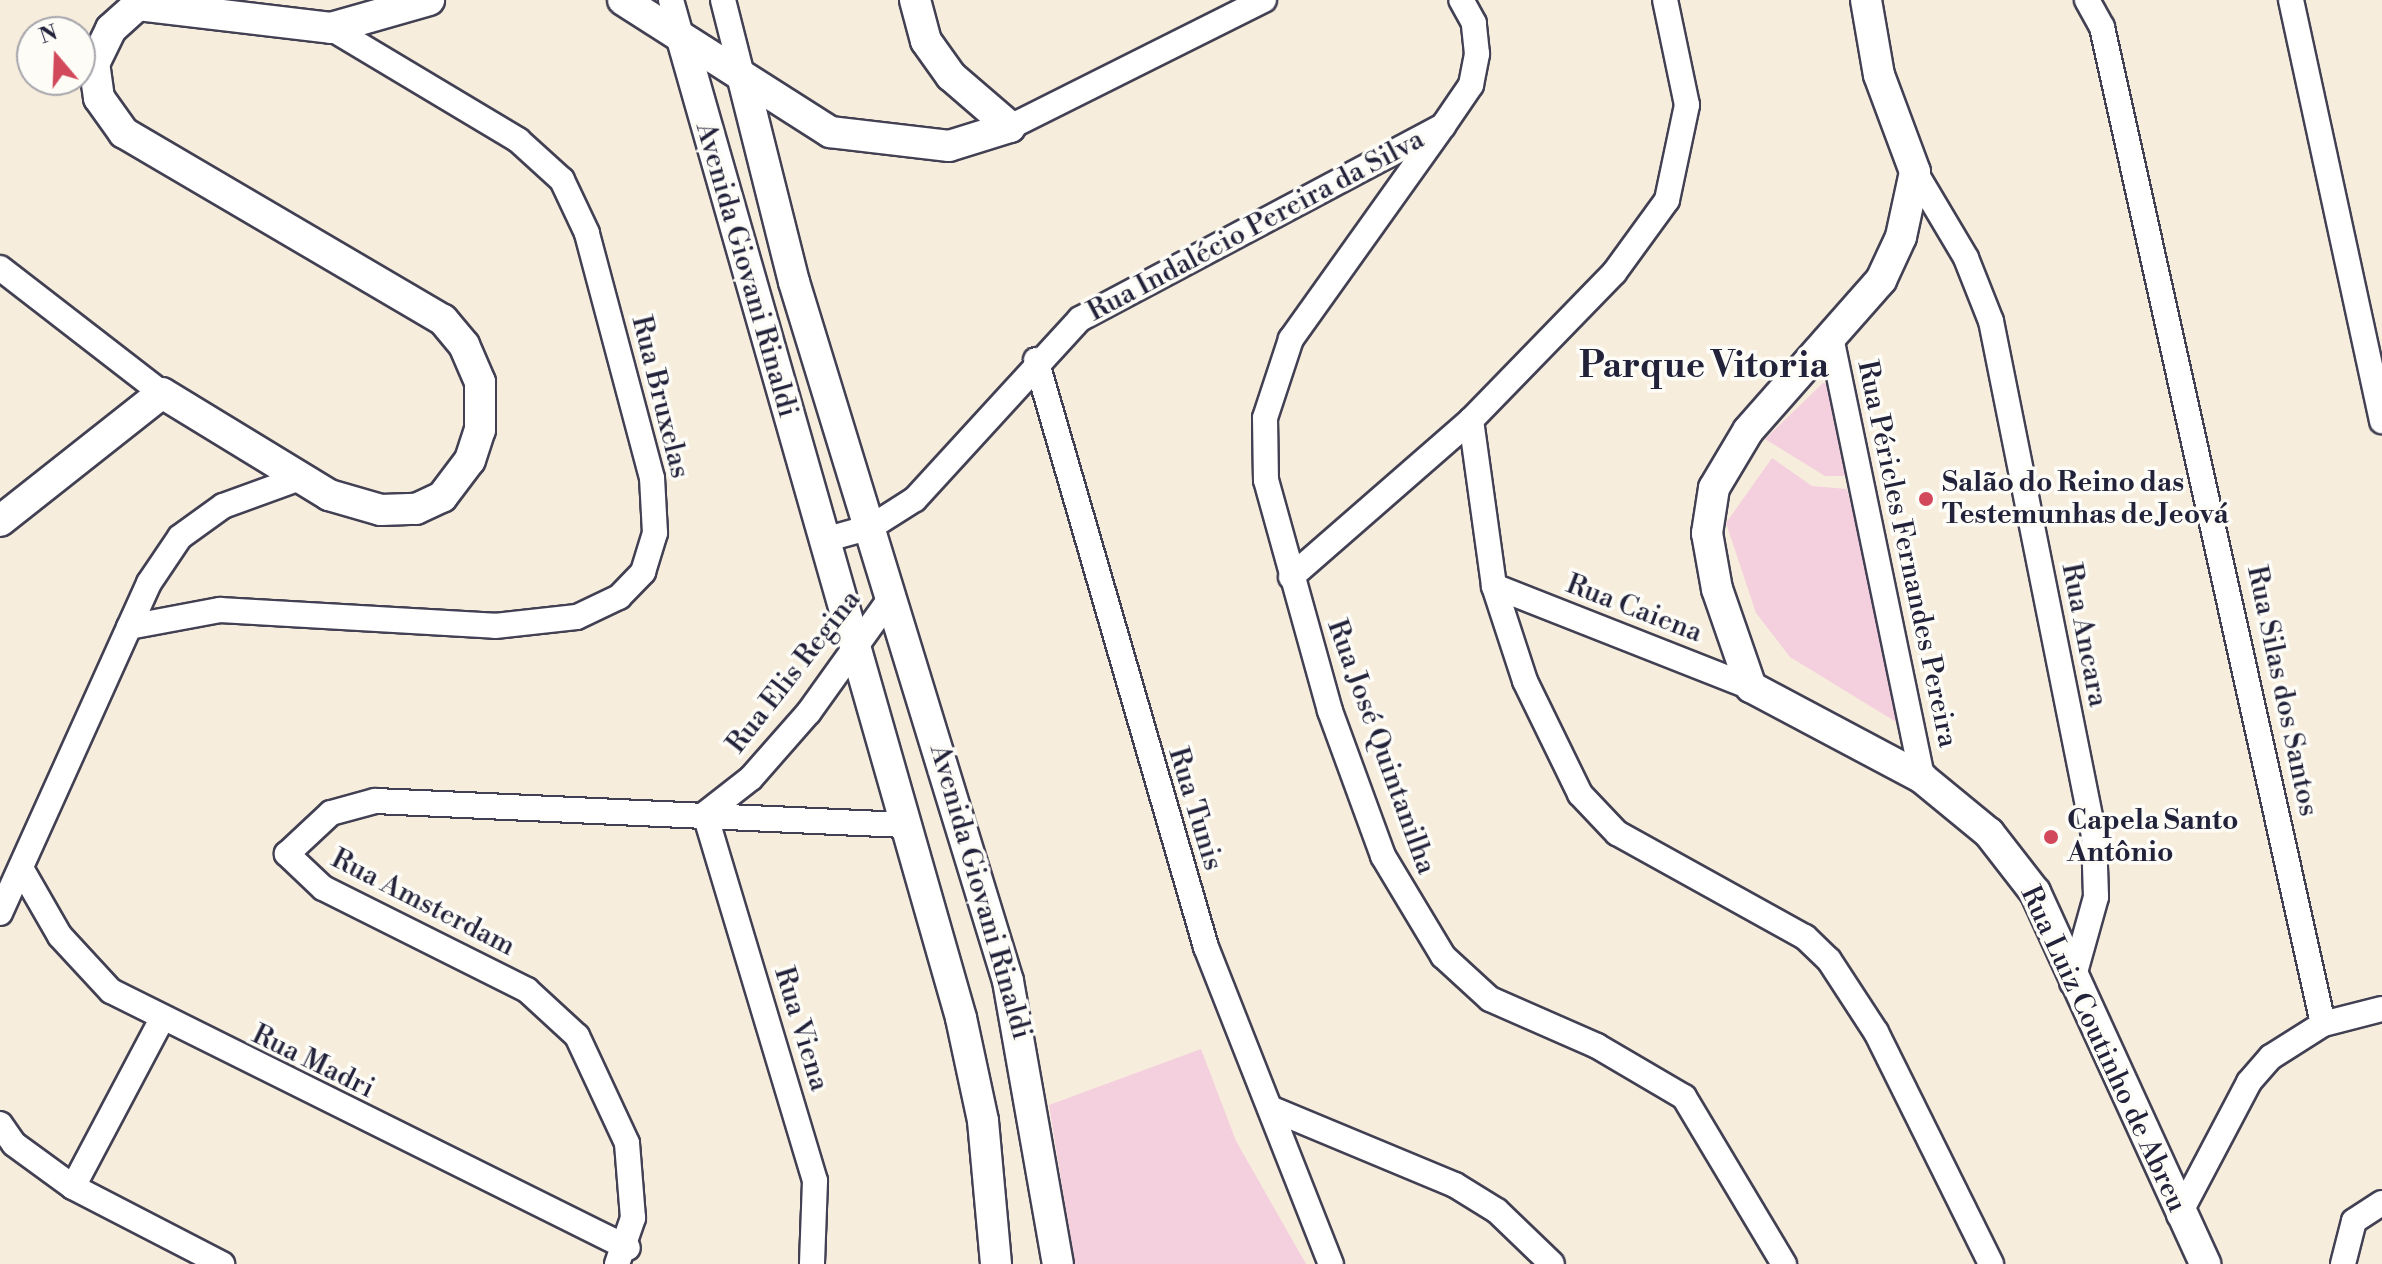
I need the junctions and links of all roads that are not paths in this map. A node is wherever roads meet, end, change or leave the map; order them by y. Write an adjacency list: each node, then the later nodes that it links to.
1 (429, 0): 13 (street)
2 (623, 0): 14 (street)
3 (671, 0): 14 (street, Avenida Giovani Rinaldi)
4 (723, 0): 15 (street, Avenida Giovani Rinaldi)
5 (915, 0): 18 (street)
6 (1264, 0): 18 (street)
7 (1461, 0): 17 (street, Rua Indalécio Pereira da Silva)
8 (1665, 0): 24 (street)
9 (1866, 0): 19 (street)
10 (2087, 0): 44 (street, Rua Silas dos Santos)
11 (2291, 0): 25 (street)
12 (141, 2): 13 (street); 26 (street)
13 (331, 28): 33 (street, Rua Bruxelas)
14 (682, 39): 15 (street); 29 (street, Avenida Giovani Rinaldi)
15 (743, 79): 16 (street, Avenida Giovani Rinaldi)
16 (764, 108): 18 (street); 28 (street, Avenida Giovani Rinaldi)
17 (1443, 126): 22 (street, Rua Indalécio Pereira da Silva); 30 (street, Rua José Quintanilha)
18 (1010, 127)
19 (1915, 172): 21 (street); 41 (street, Rua Ancara)
20 (0, 268): 23 (street)
21 (1832, 342): 35 (street); 36 (street, Rua Péricles Fernandes Pereira)
22 (1036, 360): 28 (street, Rua Indalécio Pereira da Silva); 45 (street, Rua Tunis)
23 (162, 393): 26 (street); 27 (street)
24 (1471, 420): 30 (street); 31 (street)
25 (2382, 421)
26 (297, 479): 33 (street)
27 (2, 517)
28 (871, 527): 29 (street); 32 (street, Avenida Giovani Rinaldi)
29 (824, 540): 34 (street, Avenida Giovani Rinaldi)
30 (1291, 577): 57 (street, Rua José Quintanilha)
31 (1494, 586): 35 (street, Rua Caiena); 58 (street)
32 (892, 596): 34 (street, Rua Elis Regina); 54 (street, Avenida Giovani Rinaldi)
33 (129, 627): 39 (street)
34 (853, 645): 37 (street, Rua Elis Regina); 38 (street, Avenida Giovani Rinaldi)
35 (1751, 687): 36 (street, Rua Luiz Coutinho de Abreu)
36 (1922, 778): 41 (street, Rua Luiz Coutinho de Abreu)
37 (705, 814): 38 (street, Rua Amsterdam); 50 (street, Rua Amsterdam); 52 (street, Rua Viena)
38 (903, 825): 53 (street, Avenida Giovani Rinaldi)
39 (22, 870): 40 (street); 43 (street, Rua Madri)
40 (0, 913)
41 (2072, 983): 49 (street, Rua Luiz Coutinho de Abreu)
42 (2382, 1009): 44 (street)
43 (161, 1021): 47 (street); 50 (street, Rua Madri)
44 (2323, 1024): 49 (street)
45 (1270, 1108): 55 (street, Rua Tunis); 56 (street)
46 (0, 1124): 47 (street)
47 (73, 1187): 51 (street)
48 (2382, 1203): 60 (street)
49 (2179, 1215): 59 (street, Rua Luiz Coutinho de Abreu)
50 (622, 1256)
51 (222, 1264)
52 (812, 1264)
53 (996, 1264)
54 (1058, 1264)
55 (1331, 1264)
56 (1552, 1264)
57 (1784, 1264)
58 (1991, 1264)
59 (2205, 1264)
60 (2343, 1264)

